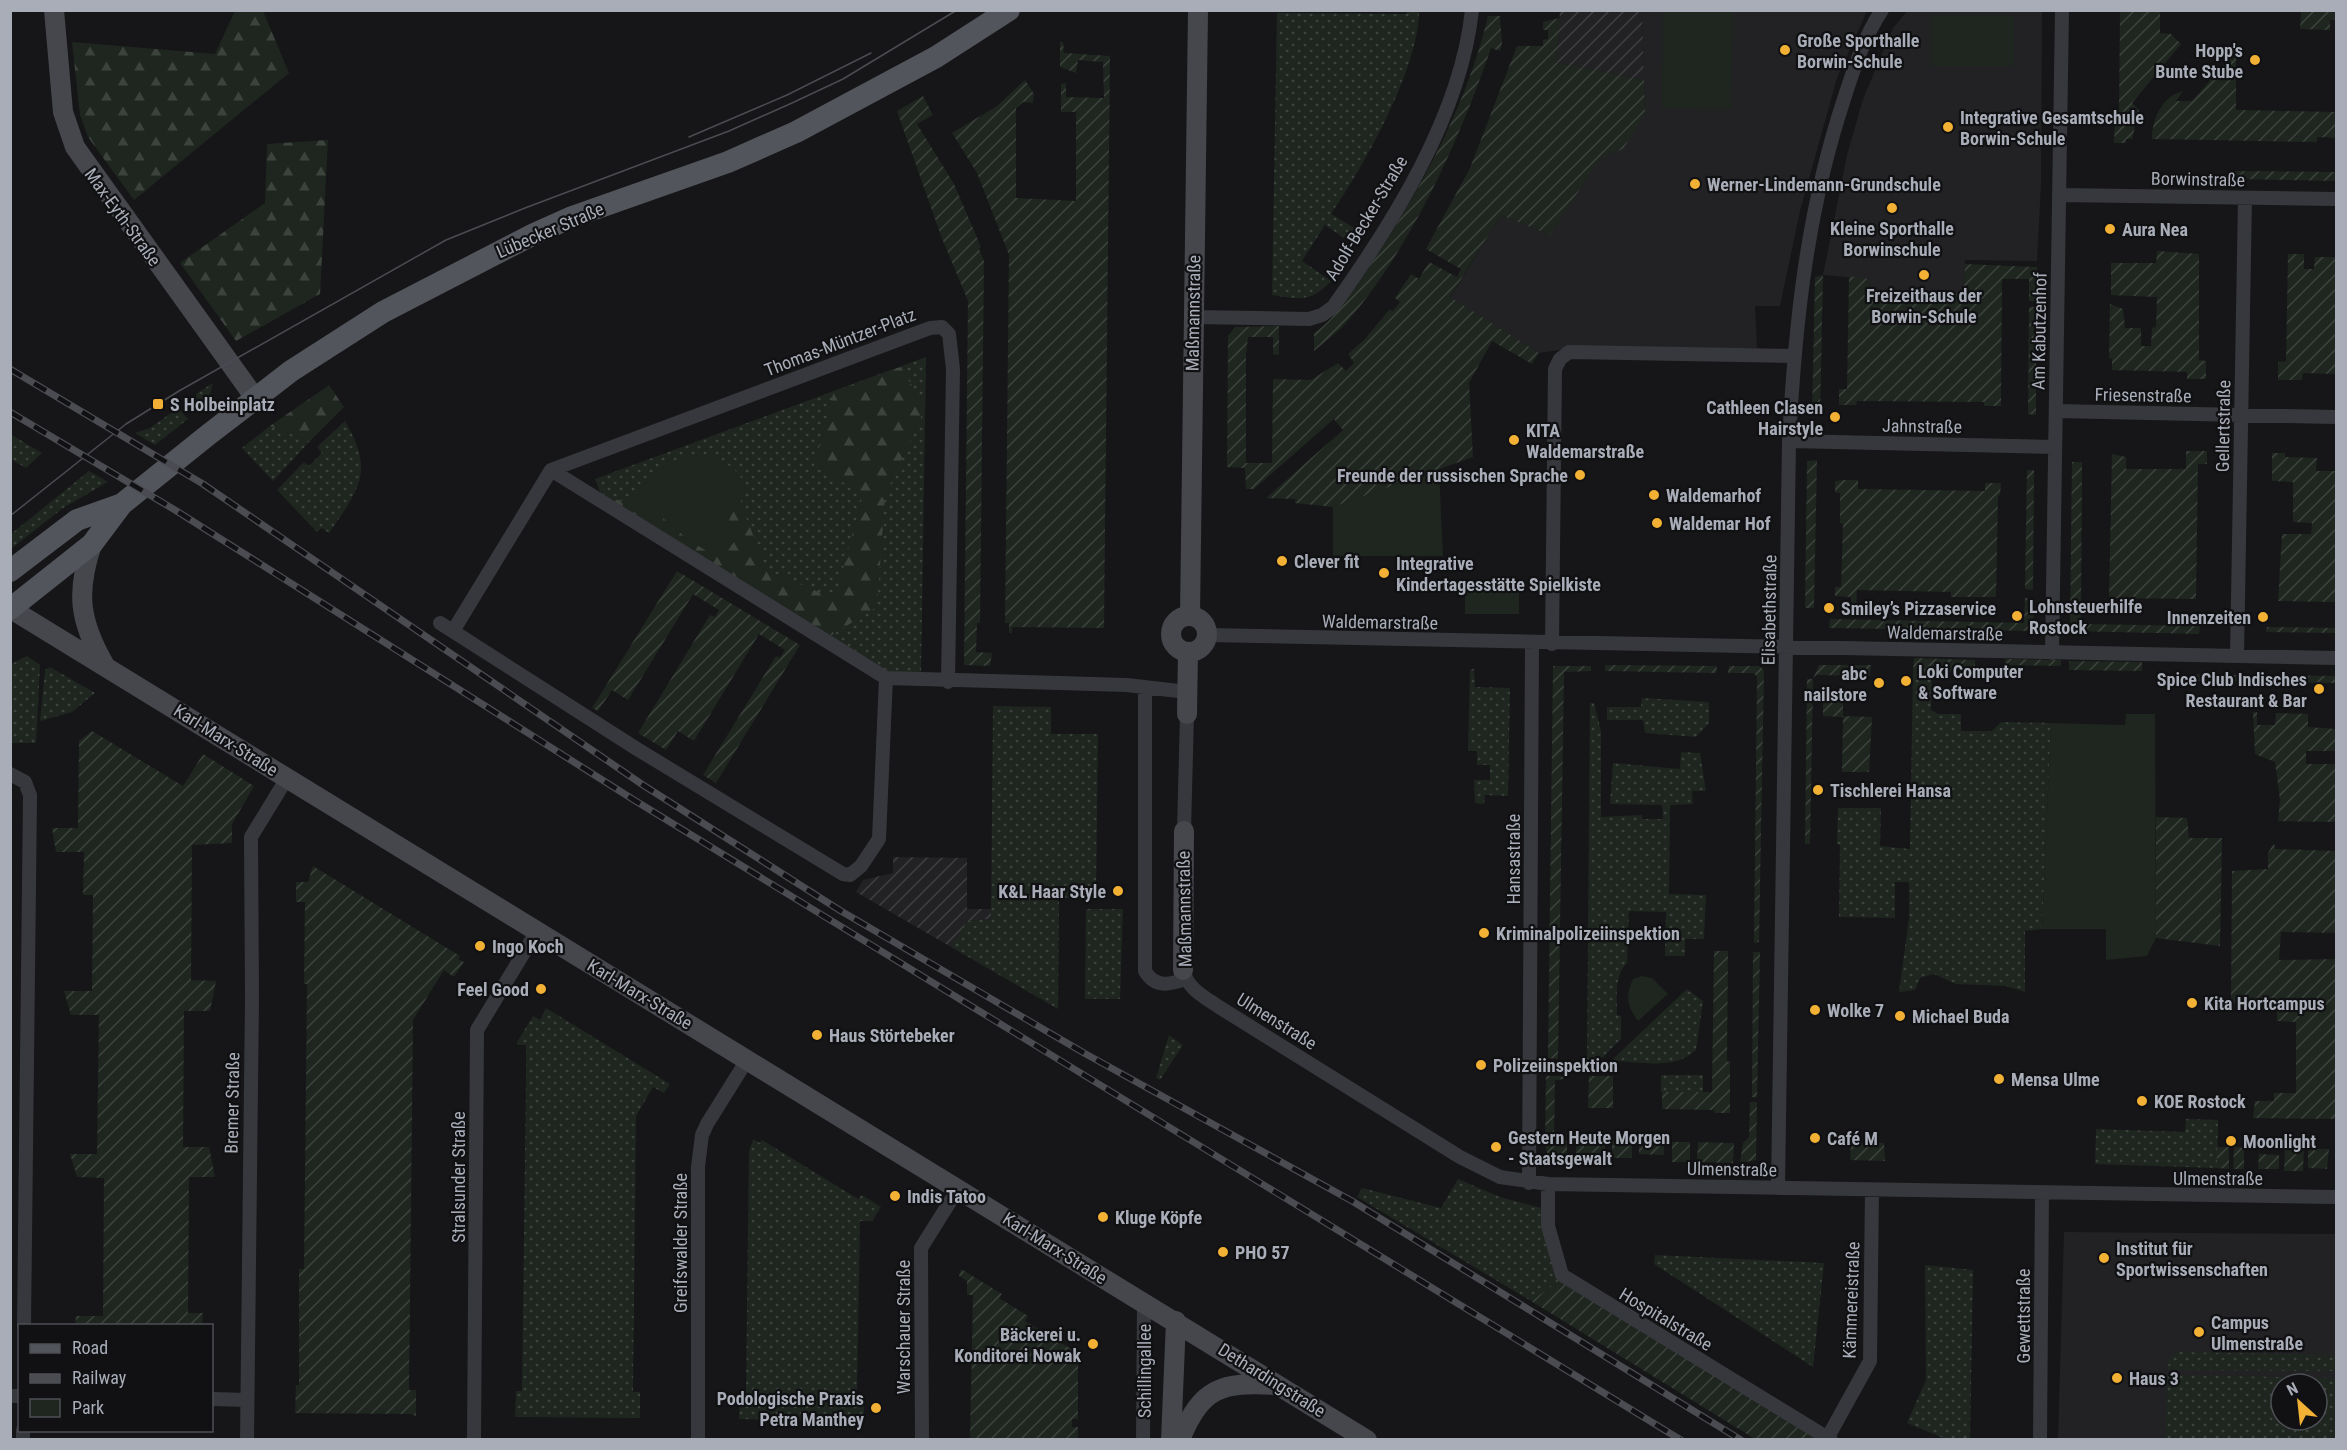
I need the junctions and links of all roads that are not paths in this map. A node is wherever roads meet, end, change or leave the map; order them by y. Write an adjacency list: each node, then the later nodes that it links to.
1 (54, 10): 14 (street, Max-Eyth-Straße)
2 (1009, 10): 14 (main road, Lübecker Straße)
3 (1189, 10): 8 (street)
4 (1198, 10): 8 (street, Maßmannstraße)
5 (1472, 10): 12 (street, Adolf-Becker-Straße)
6 (1882, 10): 13 (street, Elisabethstraße)
7 (2062, 10): 9 (street, Am Kabutzenhof)
8 (1197, 42): 12 (street, Maßmannstraße)
9 (2059, 195): 10 (street, Borwinstraße); 15 (street, Am Kabutzenhof)
10 (2245, 198): 11 (street, Borwinstraße); 16 (street, Gellertstraße)
11 (2337, 199)
12 (1193, 318): 25 (street, Maßmannstraße)
13 (1793, 356): 18 (street, Elisabethstraße); 30 (street)
14 (255, 398): 21 (main road, Lübecker Straße)
15 (2056, 411): 16 (street, Friesenstraße); 19 (street, Am Kabutzenhof)
16 (2242, 415): 17 (street, Friesenstraße); 34 (street, Gellertstraße)
17 (2337, 417)
18 (1789, 441): 19 (street, Jahnstraße); 31 (street, Elisabethstraße)
19 (2055, 447): 33 (street, Am Kabutzenhof)
20 (551, 470): 27 (street); 37 (street); 38 (street, Thomas-Müntzer-Platz)
21 (122, 504): 22 (main road, Lübecker Straße); 23 (main road, Lübecker Straße)
22 (92, 544): 24 (main road, Lübecker Straße); 36 (street)
23 (10, 571)
24 (11, 609): 36 (street, Karl-Marx-Straße)
25 (1190, 616): 28 (street); 32 (street)
26 (440, 623): 27 (street)
27 (453, 631): 37 (street)
28 (1207, 635): 29 (street, Waldemarstraße); 32 (street)
29 (1532, 644): 30 (street, Waldemarstraße); 48 (street, Hansastraße)
30 (1552, 644): 31 (street, Waldemarstraße)
31 (1786, 648): 33 (street, Waldemarstraße); 50 (street, Elisabethstraße)
32 (1188, 652): 40 (street, Maßmannstraße)
33 (2052, 653): 34 (street, Waldemarstraße)
34 (2237, 656): 35 (street, Waldemarstraße)
35 (2337, 658)
36 (105, 665): 43 (street, Karl-Marx-Straße)
37 (886, 678): 38 (street)
38 (948, 682): 39 (street)
39 (1145, 688): 40 (street); 46 (street, Maßmannstraße)
40 (1187, 692): 41 (street, Maßmannstraße)
41 (1187, 714): 44 (street, Maßmannstraße)
42 (10, 774): 57 (street)
43 (286, 778): 45 (street, Karl-Marx-Straße); 60 (street, Bremer Straße)
44 (1184, 831): 46 (street, Maßmannstraße)
45 (537, 931): 47 (street, Karl-Marx-Straße); 63 (street, Stralsunder Straße)
46 (1184, 974): 48 (street, Ulmenstraße)
47 (747, 1060): 51 (street, Karl-Marx-Straße); 64 (street, Greifswalder Straße)
48 (1529, 1183): 49 (street, Ulmenstraße)
49 (1548, 1184): 50 (street, Ulmenstraße); 61 (street, Hospitalstraße)
50 (1778, 1188): 52 (street, Ulmenstraße)
51 (958, 1189): 55 (street, Karl-Marx-Straße); 65 (street, Warschauer Straße)
52 (1872, 1190): 53 (street, Ulmenstraße); 61 (street, Kämmereistraße)
53 (2042, 1192): 54 (street, Ulmenstraße); 70 (street, Gewettstraße)
54 (2337, 1197)
55 (1144, 1303): 56 (street, Karl-Marx-Straße); 66 (street, Schillingallee)
56 (1176, 1322): 58 (street, Dethardingstraße); 67 (street, Schillingallee)
57 (24, 1324)
58 (1279, 1385): 68 (street); 69 (street, Dethardingstraße)
59 (213, 1400): 60 (street)
60 (247, 1400): 62 (street, Bremer Straße)
61 (1829, 1438)
62 (247, 1440)
63 (474, 1440)
64 (698, 1440)
65 (922, 1440)
66 (1143, 1440)
67 (1171, 1440)
68 (1180, 1440)
69 (1367, 1440)
70 (2040, 1440)

